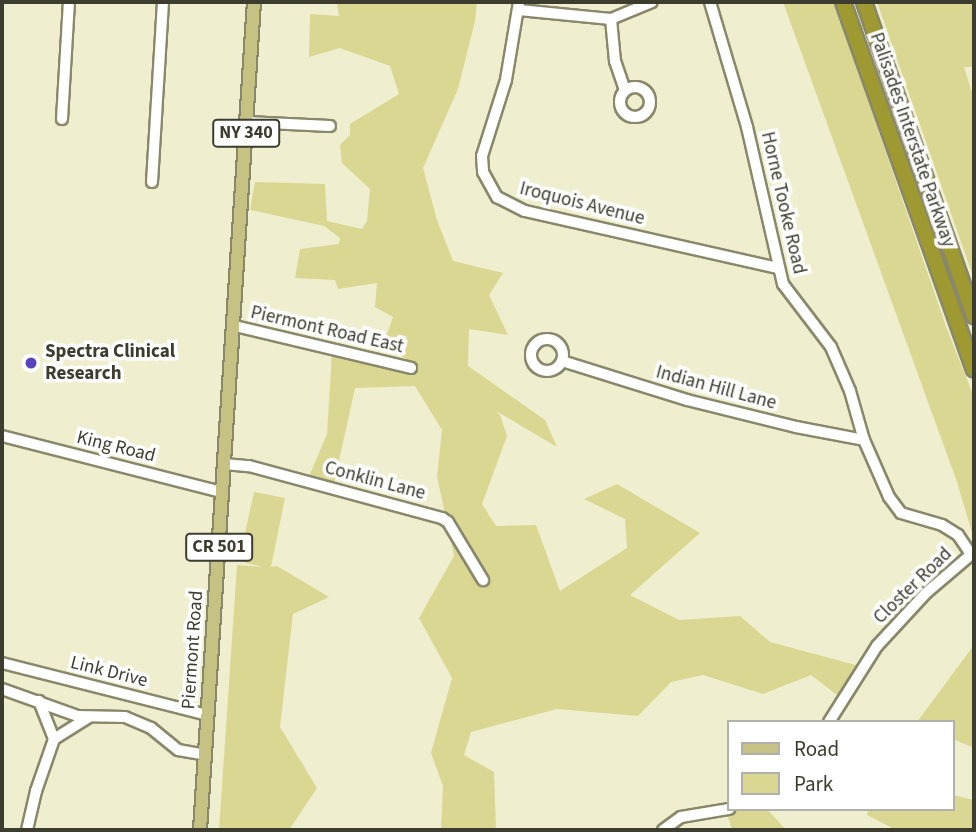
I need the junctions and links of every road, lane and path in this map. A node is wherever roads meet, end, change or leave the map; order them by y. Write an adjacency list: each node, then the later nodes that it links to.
1 (69, 2): 11 (street)
2 (163, 2): 14 (street)
3 (254, 2): 12 (main road, NY 340)
4 (652, 2): 9 (street)
5 (710, 2): 16 (street, Horne Tooke Road)
6 (843, 2): 21 (highway, Palisades Interstate Parkway)
7 (864, 2): 17 (highway, Palisades Interstate Parkway)
8 (519, 6): 9 (street); 16 (street, Iroquois Avenue)
9 (611, 19): 10 (street)
10 (625, 90)
11 (62, 119)
12 (247, 122): 13 (street); 15 (main road, NY 340)
13 (330, 126)
14 (152, 181)
15 (238, 264): 18 (main road, Piermont Road / CR 501)
16 (777, 268): 23 (street, Horne Tooke Road)
17 (974, 316)
18 (235, 326): 20 (street, Piermont Road East); 24 (main road, Piermont Road / CR 501)
19 (562, 361): 23 (street, Indian Hill Lane)
20 (411, 368)
21 (974, 369)
22 (2, 436): 25 (street, King Road)
23 (864, 440): 26 (street, Horne Tooke Road)
24 (224, 464): 25 (main road, Piermont Road / CR 501); 27 (street, Conklin Lane)
25 (222, 492): 31 (main road, Piermont Road / CR 501)
26 (973, 553): 33 (street, Closter Road)
27 (483, 580)
28 (2, 663): 31 (street, Link Drive)
29 (2, 689): 30 (street)
30 (38, 700): 32 (street); 34 (street)
31 (208, 715): 35 (main road, Piermont Road / CR 501)
32 (89, 717): 34 (street); 35 (street)
33 (830, 720)
34 (54, 739): 37 (street)
35 (205, 755): 38 (main road, Piermont Road / CR 501)
36 (727, 809): 39 (street)
37 (27, 830)
38 (200, 830)
39 (663, 830)

